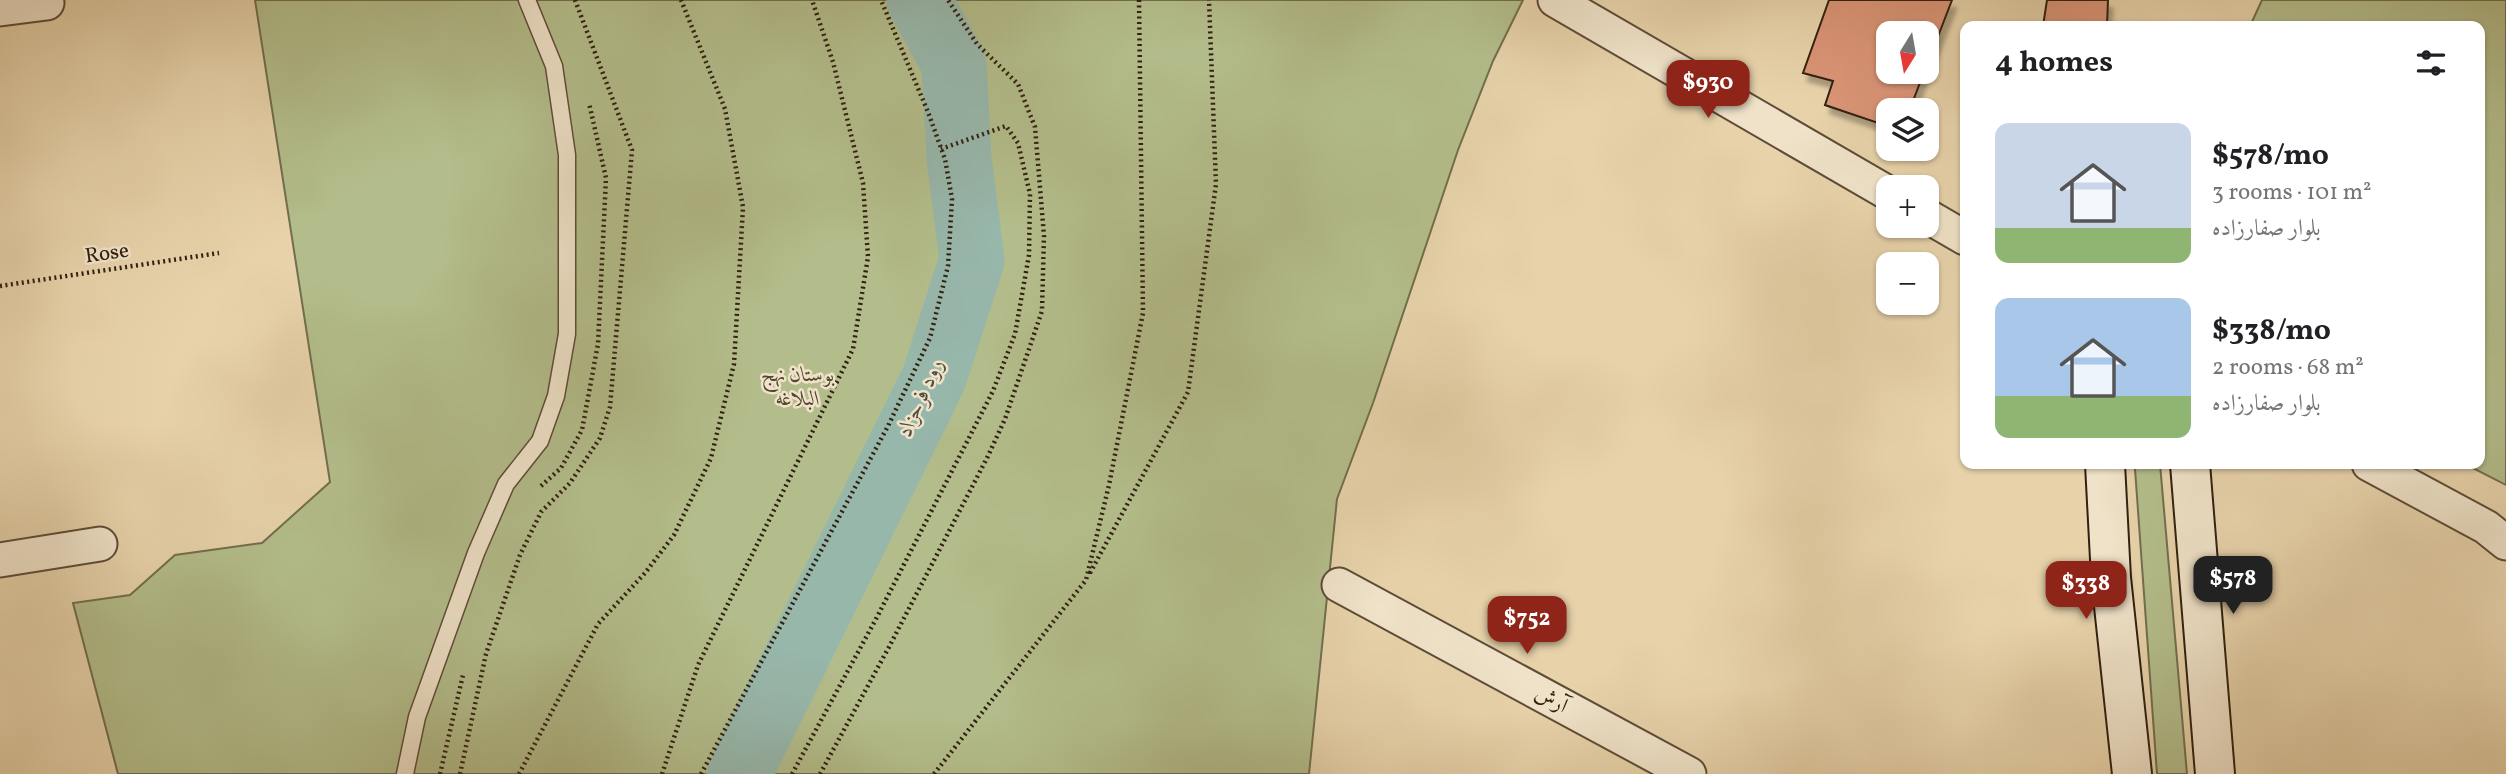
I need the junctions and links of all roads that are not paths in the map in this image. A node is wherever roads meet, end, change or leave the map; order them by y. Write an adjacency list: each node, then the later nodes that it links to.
1 (527, 0): 15 (lane)
2 (1555, 0): 5 (street)
3 (47, 4): 4 (street)
4 (0, 9)
5 (1876, 186)
6 (1939, 223): 7 (street)
7 (1960, 235)
8 (2105, 469): 17 (street)
9 (2190, 469): 18 (street)
10 (2378, 469): 11 (street)
11 (2499, 534)
12 (100, 544): 13 (street)
13 (0, 559)
14 (1339, 585): 16 (street, آرش)
15 (405, 774)
16 (1689, 774)
17 (2132, 774)
18 (2215, 774)

